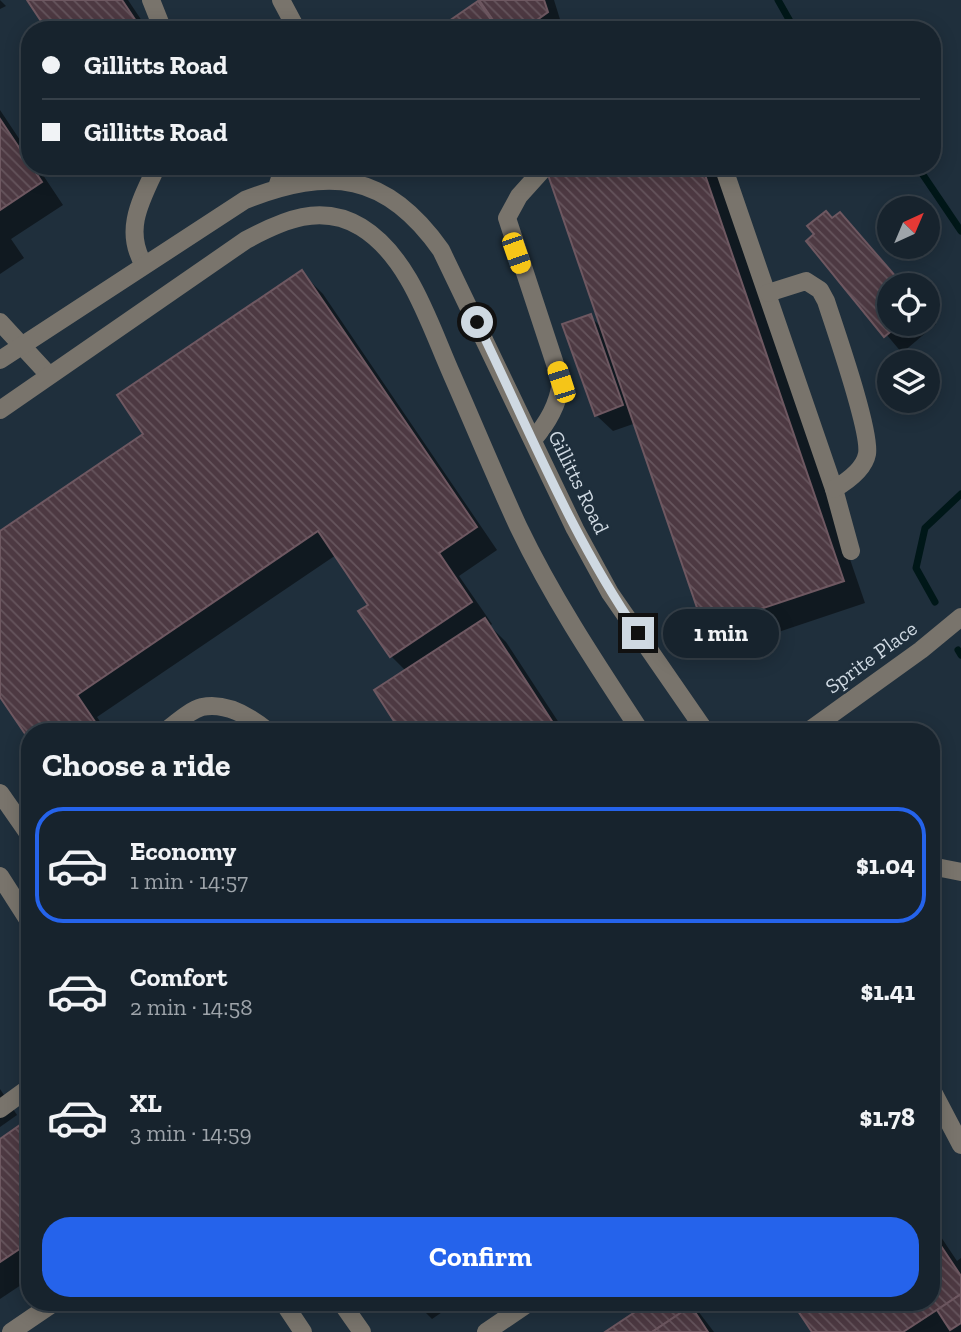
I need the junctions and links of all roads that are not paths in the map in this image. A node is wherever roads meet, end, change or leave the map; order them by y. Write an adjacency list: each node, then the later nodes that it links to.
1 (150, 0): 3 (street)
2 (281, 0): 4 (street)
3 (159, 21)
4 (292, 21)
5 (153, 175): 10 (street)
6 (281, 175): 9 (street)
7 (538, 175): 17 (street)
8 (726, 175): 11 (street)
9 (277, 187): 10 (street, Gillitts Road); 17 (street, Gillitts Road)
10 (144, 265): 13 (street, Gillitts Road)
11 (768, 293): 18 (street); 18 (street)
12 (0, 322): 13 (street)
13 (22, 346): 14 (street, Gillitts Road); 15 (street)
14 (0, 360)
15 (48, 374): 16 (street); 23 (street)
16 (0, 410)
17 (533, 440): 24 (street, Gillitts Road)
18 (834, 489): 19 (street)
19 (851, 551)
20 (961, 617): 25 (street, Sprite Place)
21 (177, 723): 22 (street)
22 (254, 723)
23 (635, 723)
24 (700, 723)
25 (822, 723)
26 (0, 793): 27 (street)
27 (21, 820)
28 (940, 868): 29 (street)
29 (961, 872)
30 (0, 876): 31 (street)
31 (21, 909)
32 (21, 1094): 34 (street)
33 (940, 1106): 36 (street)
34 (0, 1109)
35 (940, 1126): 36 (street)
36 (958, 1141)
37 (41, 1311): 41 (street)
38 (289, 1311): 42 (street)
39 (347, 1311): 43 (street)
40 (517, 1311): 44 (street)
41 (11, 1332)
42 (303, 1332)
43 (362, 1332)
44 (486, 1332)

